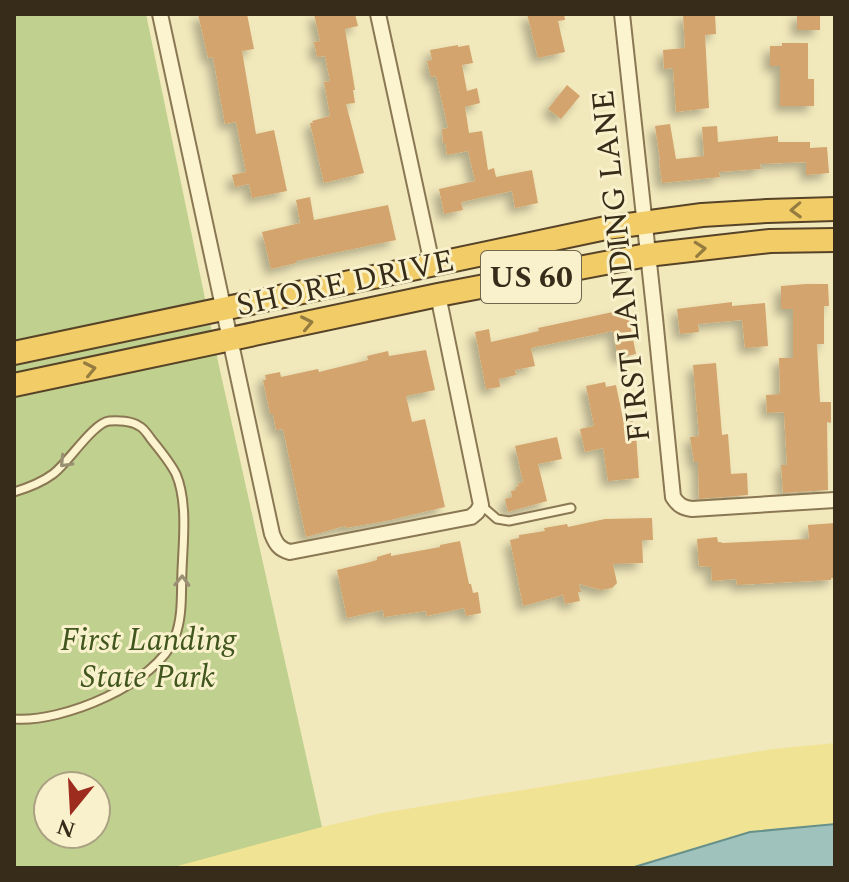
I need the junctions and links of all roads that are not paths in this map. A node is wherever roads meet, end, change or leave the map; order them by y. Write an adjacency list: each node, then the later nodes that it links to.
1 (160, 14): 10 (street)
2 (378, 14): 8 (street)
3 (622, 14): 5 (street, FIRST LANDING LANE)
4 (835, 209): 5 (highway, SHORE DRIVE / US 60, one-way to 5)
5 (644, 223): 7 (street, FIRST LANDING LANE); 8 (highway, SHORE DRIVE / US 60)
6 (835, 240): 7 (highway, SHORE DRIVE / US 60, one-way to 6)
7 (647, 255): 9 (highway, SHORE DRIVE / US 60); 15 (street, FIRST LANDING LANE)
8 (432, 264): 10 (highway, SHORE DRIVE / US 60)
9 (438, 295): 11 (highway, SHORE DRIVE / US 60, one-way to 9); 16 (street)
10 (223, 309): 11 (street); 12 (highway, SHORE DRIVE / US 60)
11 (231, 339): 13 (highway, SHORE DRIVE / US 60, one-way to 11); 16 (street)
12 (14, 353)
13 (14, 385)
14 (14, 492): 18 (lane, one-way to 14)
15 (835, 500)
16 (481, 505): 17 (lane)
17 (571, 508)
18 (14, 719)

